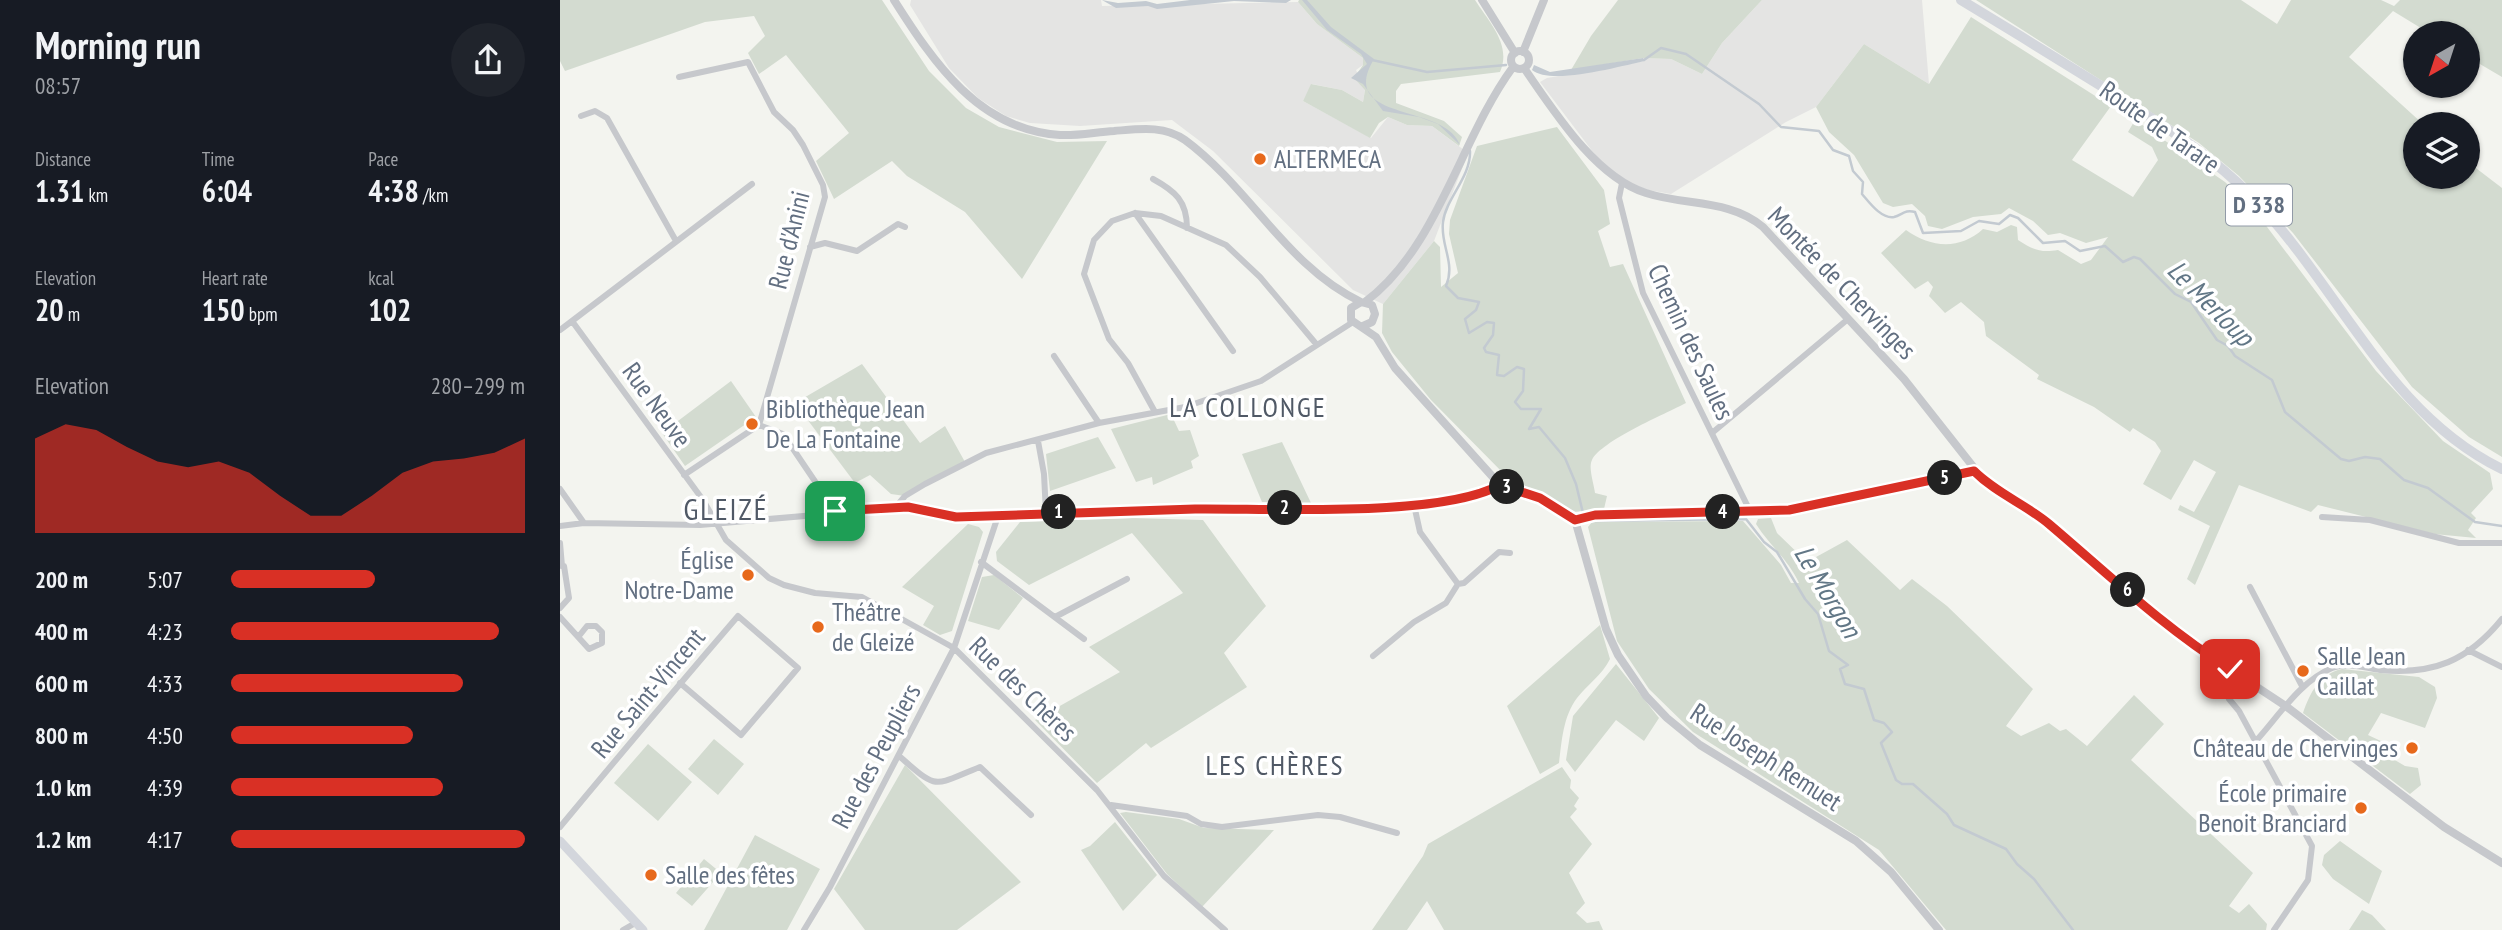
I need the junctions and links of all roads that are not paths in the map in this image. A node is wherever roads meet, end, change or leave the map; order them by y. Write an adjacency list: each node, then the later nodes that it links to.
1 (894, 0): 18 (street)
2 (1482, 0): 5 (street)
3 (1544, 0): 5 (street)
4 (1961, 0): 37 (main road, Route de Tarare / D 338)
5 (1519, 52): 6 (street); 7 (street)
6 (1513, 66): 7 (street); 19 (street)
7 (1524, 68): 11 (street, Montée de Chervinges)
8 (679, 77): 17 (street, Rue d'Anini)
9 (581, 117): 16 (street)
10 (1153, 179): 15 (street)
11 (1622, 183): 23 (street, Montée de Chervinges); 35 (street, Chemin des Saules)
12 (752, 184): 16 (street)
13 (1135, 213): 15 (street); 30 (street); 32 (street)
14 (905, 227): 17 (street)
15 (1187, 228): 29 (street)
16 (676, 241): 24 (street)
17 (810, 247): 34 (street, Rue d'Anini)
18 (1335, 287): 20 (street); 21 (street)
19 (1381, 287): 20 (street); 22 (street)
20 (1363, 302): 21 (street); 22 (street)
21 (1350, 312): 25 (street)
22 (1374, 317): 26 (street); 28 (street)
23 (1848, 319): 35 (street); 38 (street, Montée de Chervinges)
24 (572, 321): 27 (street); 39 (street, Rue Neuve)
25 (1353, 322): 26 (street); 29 (street)
26 (1363, 326): 28 (street)
27 (560, 330)
28 (1376, 337): 40 (street)
29 (1317, 345): 32 (street)
30 (1233, 351)
31 (1054, 356): 33 (street)
32 (1155, 412): 33 (street)
33 (1099, 423): 36 (street)
34 (760, 425): 39 (street); 44 (street)
35 (1712, 433): 45 (street, Chemin des Saules)
36 (1038, 441): 43 (street); 46 (street)
37 (2502, 469)
38 (1974, 471): 45 (street); 74 (street, Montée de Chervinges)
39 (684, 475): 51 (street, Rue Neuve)
40 (1500, 485): 42 (street); 49 (street)
41 (560, 489): 50 (street)
42 (1414, 505): 46 (street); 59 (street)
43 (894, 508): 44 (street); 47 (street)
44 (835, 511): 51 (street)
45 (1751, 511): 49 (street)
46 (1046, 513): 47 (street)
47 (998, 516): 56 (street, Rue des Peupliers)
48 (2322, 517): 54 (street)
49 (1575, 520): 87 (street, Rue Joseph Remuet)
50 (584, 523): 51 (street); 52 (street)
51 (717, 524): 67 (street, Rue des Chères)
52 (560, 526)
53 (560, 543): 57 (street)
54 (2502, 544)
55 (1510, 553): 59 (street)
56 (981, 562): 63 (street); 67 (street, Rue des Peupliers)
57 (562, 566): 61 (street)
58 (1127, 579): 63 (street)
59 (1458, 584): 69 (street)
60 (2250, 587): 72 (street)
61 (560, 608)
62 (560, 617): 65 (street)
63 (1055, 617): 66 (street)
64 (2502, 619): 68 (street)
65 (579, 636)
66 (1084, 639)
67 (954, 648): 76 (street, Rue des Peupliers); 77 (street, Rue des Chères)
68 (2468, 650): 70 (street); 72 (street)
69 (1373, 656)
70 (2502, 667)
71 (680, 683): 71 (street, Rue Saint-Vincent); 79 (street, Rue Saint-Vincent)
72 (2302, 686): 74 (street)
73 (2229, 699): 75 (street)
74 (2287, 707): 75 (street); 82 (street, Montée de Chervinges)
75 (2255, 742): 88 (street)
76 (898, 756): 78 (street); 85 (street, Rue des Peupliers)
77 (1111, 805): 80 (street); 86 (street, Rue des Chères)
78 (1031, 815)
79 (560, 827)
80 (1397, 833)
81 (560, 841): 83 (main road)
82 (2502, 863)
83 (640, 926): 84 (street)
84 (623, 930)
85 (804, 930)
86 (1225, 930)
87 (1939, 930)
88 (2274, 930)

